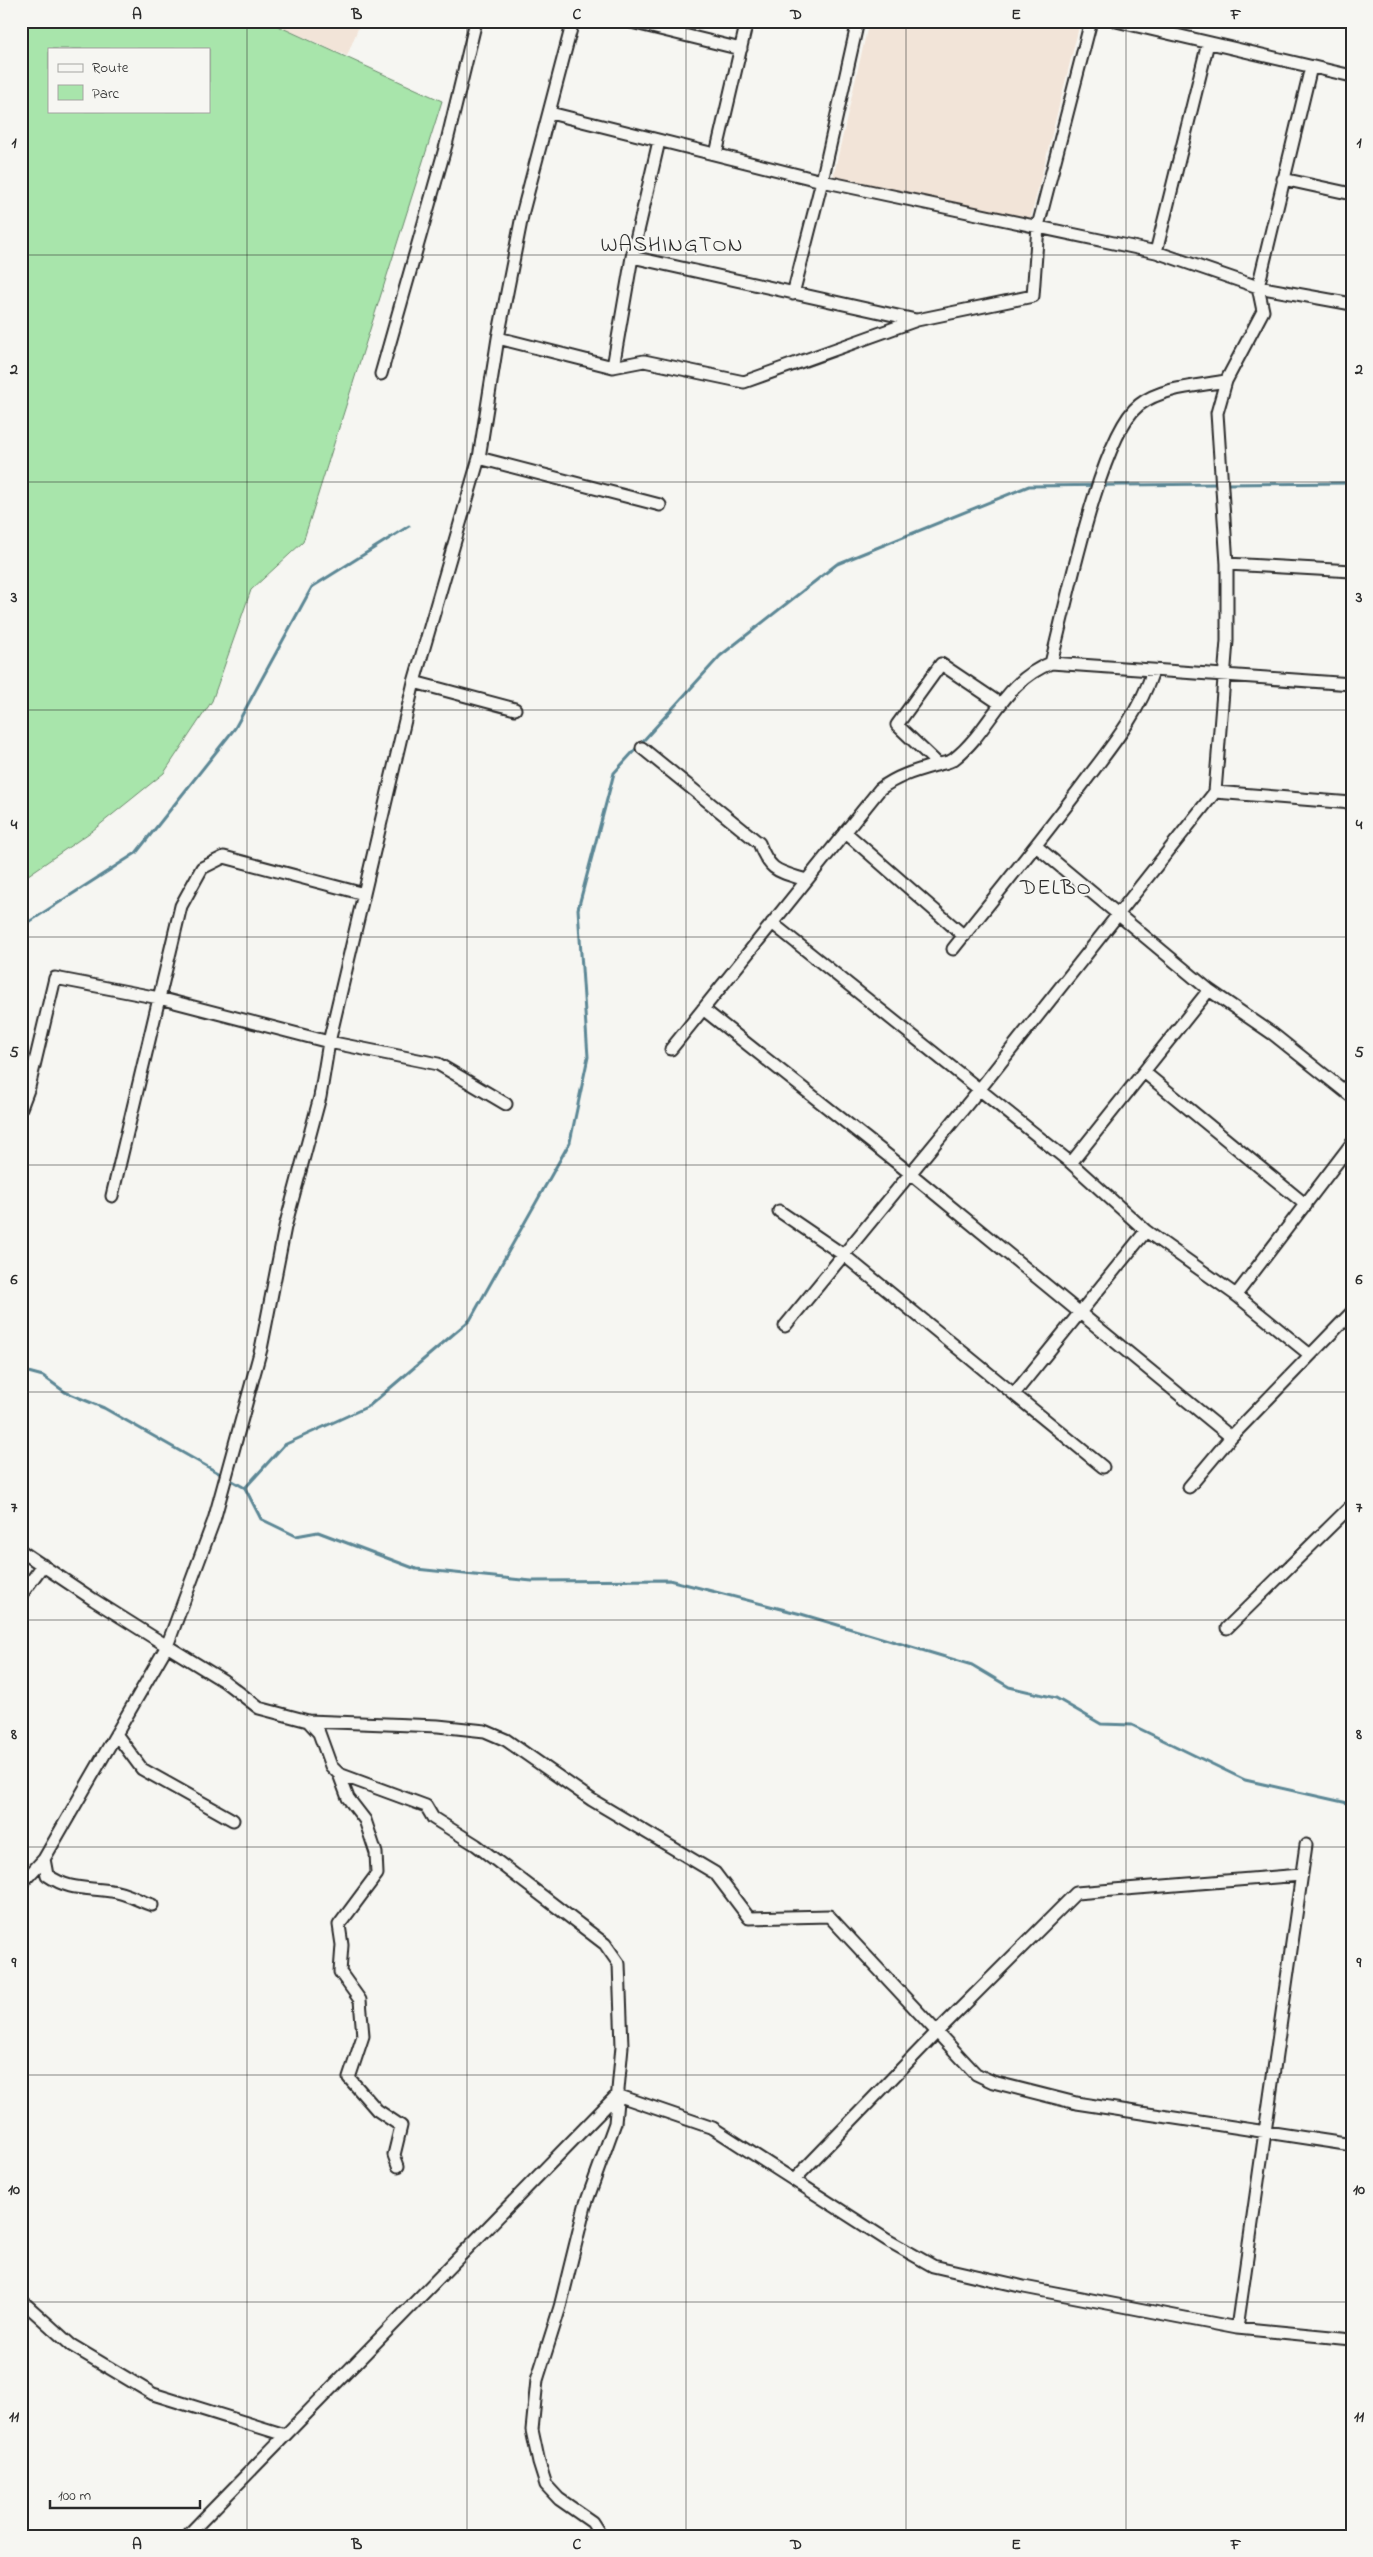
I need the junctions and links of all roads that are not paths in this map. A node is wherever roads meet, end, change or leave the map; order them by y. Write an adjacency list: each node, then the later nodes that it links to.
1 (476, 21): 27 (street)
2 (573, 21): 12 (street)
3 (627, 21): 9 (street)
4 (747, 21): 9 (street)
5 (858, 21): 16 (street)
6 (1090, 21): 18 (street)
7 (1116, 21): 8 (street)
8 (1208, 43): 10 (street); 19 (street)
9 (740, 49): 14 (street)
10 (1311, 67): 11 (street); 15 (street)
11 (1352, 76)
12 (550, 113): 13 (street); 25 (street)
13 (659, 141): 14 (street); 20 (street)
14 (716, 154): 16 (street)
15 (1283, 179): 17 (street); 21 (street)
16 (822, 181): 18 (street); 22 (street)
17 (1352, 194)
18 (1038, 226): 19 (street); 24 (street)
19 (1156, 252): 21 (street)
20 (632, 257): 22 (street); 26 (street)
21 (1258, 287): 23 (street); 28 (street)
22 (793, 294): 24 (street)
23 (1352, 304)
24 (917, 320): 26 (street)
25 (498, 338): 26 (street); 29 (street)
26 (613, 367)
27 (381, 374)
28 (1226, 381): 31 (street); 33 (street)
29 (480, 458): 30 (street); 36 (street)
30 (660, 505)
31 (1227, 564): 32 (street); 35 (street)
32 (1352, 571)
33 (1051, 663): 34 (street); 38 (street)
34 (1153, 671): 35 (street); 45 (street)
35 (1223, 674): 37 (street); 42 (street)
36 (414, 682): 39 (street); 47 (street)
37 (1352, 684)
38 (999, 703): 41 (street); 41 (street)
39 (515, 709)
40 (642, 748): 46 (street)
41 (938, 764): 44 (street)
42 (1215, 792): 43 (street); 48 (street)
43 (1352, 803)
44 (845, 832): 46 (street); 50 (street)
45 (1036, 846): 48 (street); 50 (street)
46 (806, 880): 49 (street)
47 (364, 894): 53 (street); 55 (street)
48 (1118, 915): 52 (street); 58 (street)
49 (772, 923): 54 (street); 58 (street)
50 (964, 936): 51 (street)
51 (953, 949)
52 (1209, 990): 57 (street); 59 (street)
53 (159, 998): 55 (street); 61 (street); 65 (street)
54 (703, 1009): 56 (street); 64 (street)
55 (329, 1042): 60 (street); 84 (street)
56 (671, 1049)
57 (1144, 1072): 63 (street); 66 (street)
58 (979, 1090): 63 (street); 64 (street)
59 (1352, 1097)
60 (506, 1104)
61 (21, 1108)
62 (1352, 1143): 66 (street)
63 (1071, 1164): 68 (street)
64 (911, 1174): 69 (street); 71 (street)
65 (112, 1196)
66 (1306, 1205): 70 (street)
67 (779, 1211): 69 (street)
68 (1146, 1230): 70 (street); 71 (street)
69 (845, 1256): 73 (street); 75 (street)
70 (1236, 1295): 74 (street)
71 (1081, 1312): 75 (street); 76 (street)
72 (1352, 1312): 74 (street)
73 (785, 1326)
74 (1309, 1354): 76 (street)
75 (1014, 1394): 77 (street)
76 (1231, 1437): 78 (street)
77 (1103, 1467)
78 (1189, 1487)
79 (1352, 1505): 83 (street)
80 (21, 1551): 81 (street)
81 (43, 1565): 82 (street); 84 (street)
82 (21, 1595)
83 (1227, 1628)
84 (167, 1646): 85 (street); 86 (street)
85 (308, 1721): 87 (street); 94 (street)
86 (116, 1734): 88 (street); 90 (street)
87 (339, 1774): 95 (street); 98 (street)
88 (233, 1820)
89 (1306, 1845): 91 (street)
90 (44, 1859): 92 (street); 93 (street)
91 (1301, 1875): 94 (street); 96 (street)
92 (21, 1884)
93 (152, 1905)
94 (937, 2032): 96 (street); 99 (street)
95 (617, 2095): 99 (street); 103 (street); 105 (street)
96 (1266, 2132): 97 (street); 101 (street)
97 (1352, 2145)
98 (398, 2166)
99 (794, 2180): 101 (street)
100 (21, 2300): 103 (street)
101 (1237, 2328): 102 (street)
102 (1352, 2339)
103 (285, 2435): 104 (street)
104 (187, 2536)
105 (601, 2536)

